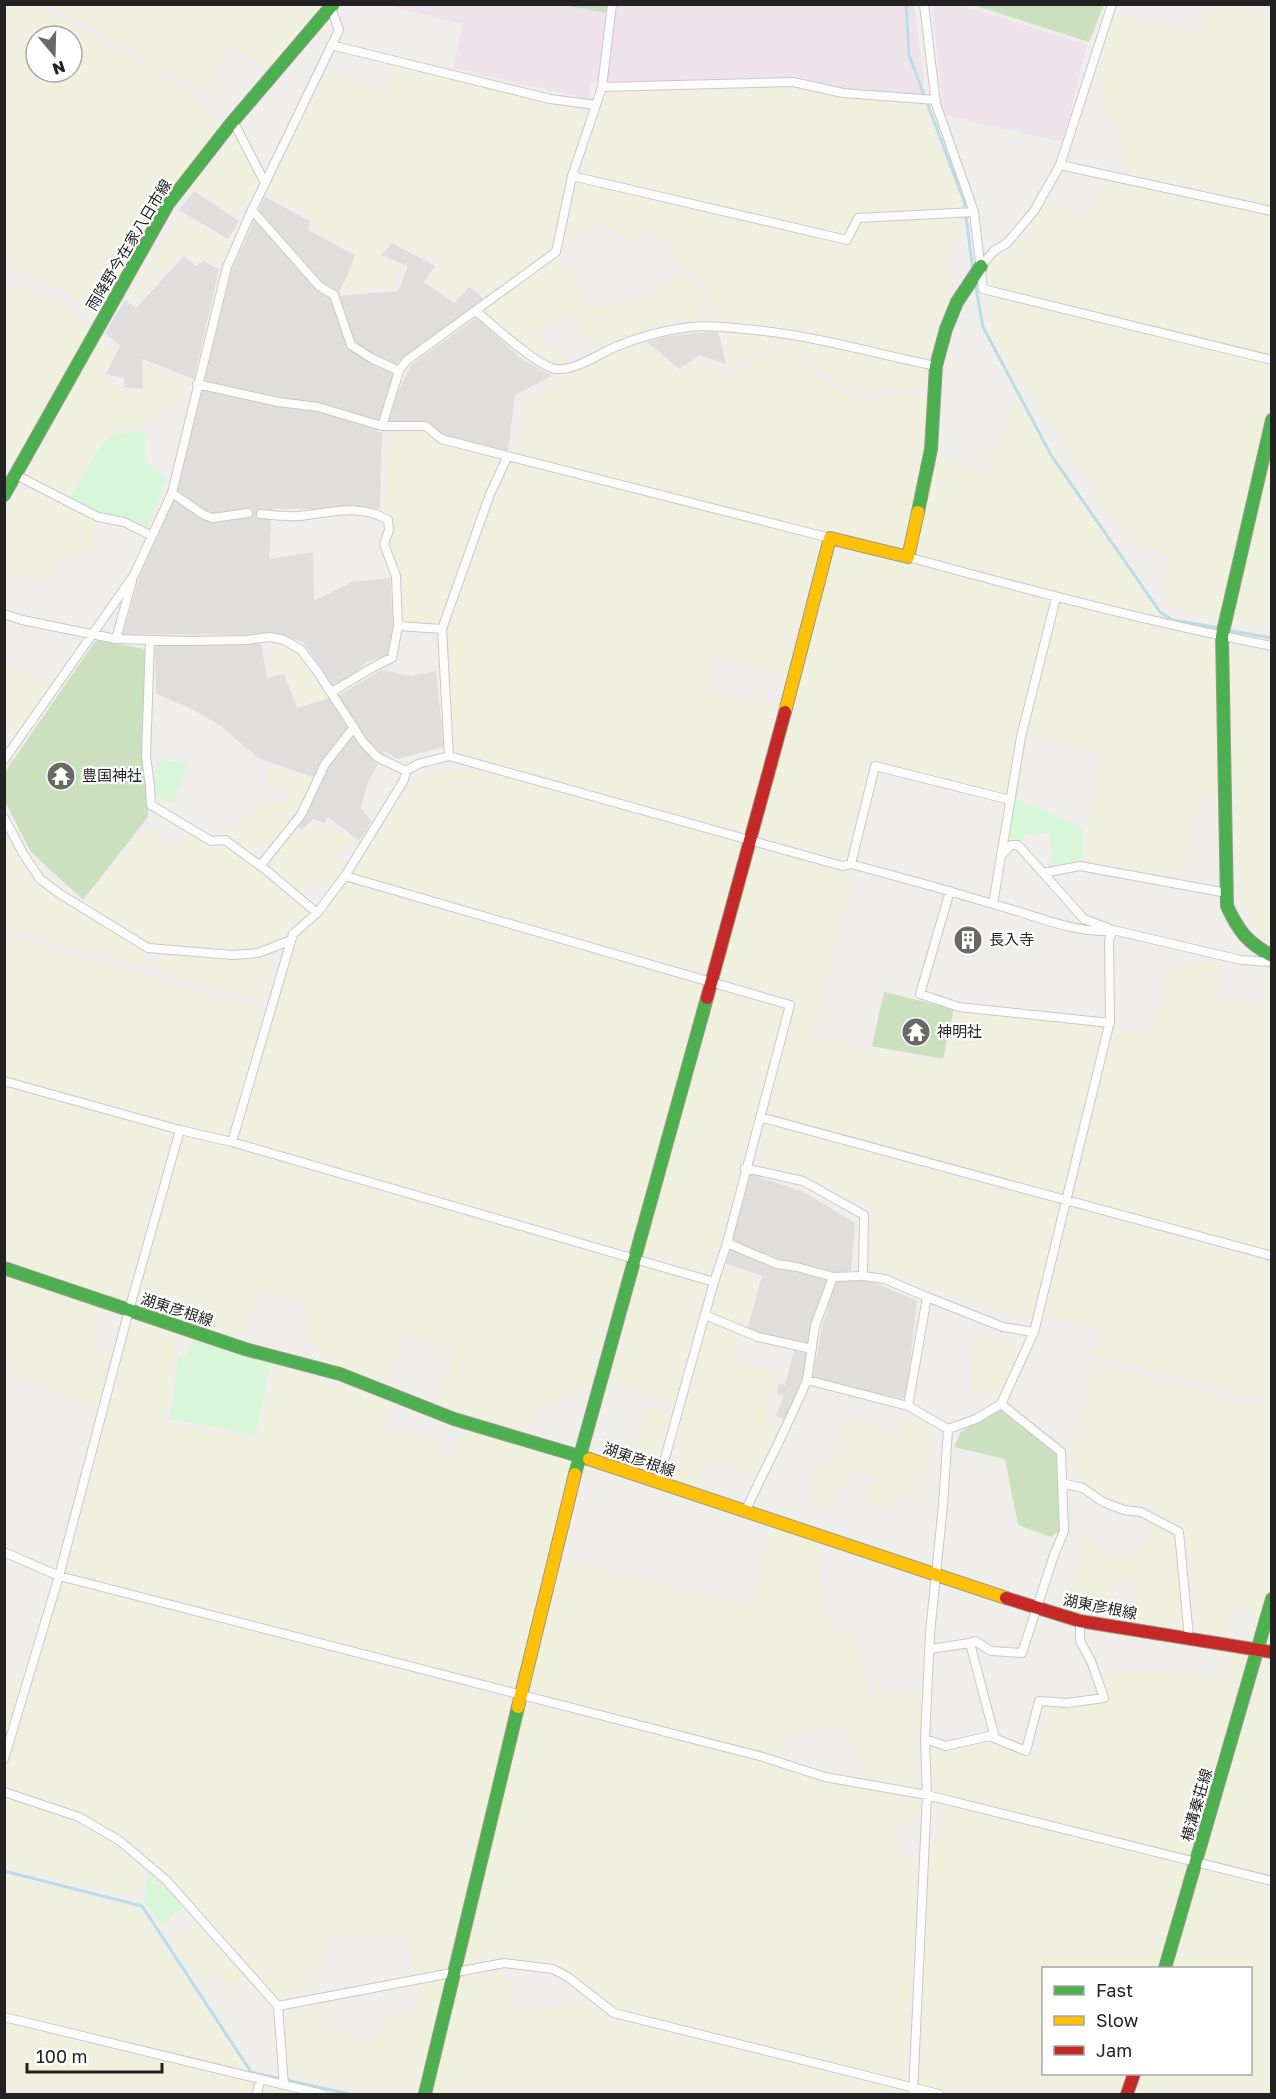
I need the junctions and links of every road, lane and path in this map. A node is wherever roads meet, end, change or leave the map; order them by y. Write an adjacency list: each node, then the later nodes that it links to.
1 (612, 4): 6 (street)
2 (924, 4): 7 (street)
3 (1112, 4): 10 (street)
4 (332, 6): 5 (street); 9 (street, 雨降野今在家八日市線)
5 (331, 45): 8 (street); 12 (street)
6 (602, 87): 7 (street); 8 (street)
7 (936, 100): 15 (street)
8 (596, 105): 11 (street)
9 (233, 121): 12 (street); 25 (street, 雨降野今在家八日市線)
10 (1060, 165): 14 (street); 16 (street)
11 (572, 176): 15 (street); 17 (street)
12 (265, 183): 13 (street)
13 (252, 210): 20 (street); 21 (street)
14 (1272, 211)
15 (974, 212): 16 (street)
16 (981, 266): 18 (street); 19 (street)
17 (476, 311): 19 (street); 20 (street)
18 (1272, 360)
19 (936, 366): 32 (street)
20 (399, 371): 23 (street)
21 (197, 384): 23 (street); 26 (street)
22 (1272, 420): 39 (street)
23 (382, 426): 24 (street)
24 (508, 456): 31 (street); 37 (street)
25 (16, 475): 27 (street, 雨降野今在家八日市線); 30 (street)
26 (172, 493): 28 (street); 30 (street)
27 (4, 495)
28 (248, 513)
29 (261, 514): 36 (street)
30 (152, 536): 33 (street)
31 (830, 538): 32 (street); 50 (street)
32 (908, 557): 34 (street)
33 (134, 575): 38 (street); 40 (street)
34 (1056, 598): 39 (street); 48 (street)
35 (4, 614): 38 (street)
36 (398, 626): 37 (street); 43 (street)
37 (442, 629): 45 (street)
38 (93, 635): 40 (street); 46 (street)
39 (1222, 636): 42 (street); 57 (street)
40 (116, 639): 41 (street)
41 (150, 639): 43 (street); 53 (street)
42 (1272, 646)
43 (331, 692): 44 (street)
44 (354, 727): 47 (street); 53 (street)
45 (449, 756): 47 (street); 50 (street)
46 (4, 760)
47 (406, 771): 55 (street)
48 (1010, 800): 51 (street); 52 (street)
49 (4, 818): 61 (street)
50 (752, 841): 52 (street); 64 (street)
51 (1000, 856): 54 (street); 58 (street)
52 (851, 864): 56 (street)
53 (260, 866): 59 (street)
54 (1043, 873): 57 (street); 60 (street)
55 (345, 876): 59 (street); 64 (street)
56 (950, 891): 58 (street); 65 (street)
57 (1227, 894): 62 (street)
58 (993, 903): 60 (street)
59 (317, 913): 61 (street)
60 (1113, 930): 63 (street); 65 (street)
61 (289, 941): 69 (street)
62 (1272, 956)
63 (1272, 962)
64 (712, 983): 67 (street); 74 (street)
65 (1110, 1023): 71 (street)
66 (4, 1081): 68 (street)
67 (760, 1117): 70 (street); 71 (street)
68 (180, 1130): 69 (street); 80 (street)
69 (232, 1142): 74 (street)
70 (746, 1168): 72 (street); 76 (street)
71 (1067, 1200): 73 (street); 82 (street)
72 (727, 1243): 77 (street); 78 (street)
73 (1272, 1256)
74 (633, 1257): 78 (street); 88 (street)
75 (4, 1268): 80 (street, 湖東彦根線)
76 (863, 1276): 77 (street); 79 (street)
77 (833, 1277): 83 (street)
78 (714, 1282): 81 (street)
79 (927, 1298): 82 (street); 86 (street)
80 (129, 1311): 88 (street, 湖東彦根線); 94 (street)
81 (705, 1315): 83 (street); 89 (street)
82 (1034, 1332): 85 (street)
83 (812, 1349): 84 (street)
84 (807, 1380): 86 (street); 91 (street)
85 (1001, 1404): 87 (street); 90 (street)
86 (908, 1406): 87 (street)
87 (948, 1429): 93 (street)
88 (579, 1456): 89 (street, 湖東彦根線); 103 (street)
89 (658, 1483): 91 (street, 湖東彦根線)
90 (1062, 1483): 96 (street); 98 (street)
91 (746, 1510): 93 (street, 湖東彦根線)
92 (4, 1552): 94 (street)
93 (936, 1573): 96 (street, 湖東彦根線); 100 (street)
94 (59, 1576): 103 (street); 106 (street)
95 (1272, 1599): 101 (street, 横溝秦荘線)
96 (1036, 1608): 97 (street, 湖東彦根線); 99 (street)
97 (1080, 1621): 98 (street, 湖東彦根線); 104 (street)
98 (1189, 1638): 101 (street, 湖東彦根線)
99 (970, 1643): 100 (street); 104 (street)
100 (930, 1649): 105 (street)
101 (1257, 1650): 102 (street, 湖東彦根線); 109 (street, 横溝秦荘線)
102 (1272, 1652)
103 (520, 1695): 108 (street); 112 (street)
104 (995, 1738): 105 (street)
105 (925, 1739): 108 (street)
106 (4, 1759)
107 (4, 1792): 113 (street)
108 (927, 1795): 109 (street); 118 (street)
109 (1196, 1863): 110 (street); 111 (street, 横溝秦荘線)
110 (1272, 1881)
111 (1165, 1967)
112 (455, 1972): 113 (street); 118 (street); 121 (street)
113 (278, 2006): 117 (street)
114 (4, 2018): 116 (street)
115 (1133, 2075): 123 (street)
116 (261, 2080): 117 (street); 119 (street)
117 (284, 2085): 120 (street)
118 (913, 2091): 122 (street)
119 (257, 2094)
120 (322, 2094)
121 (425, 2094)
122 (939, 2094)
123 (1127, 2094)

